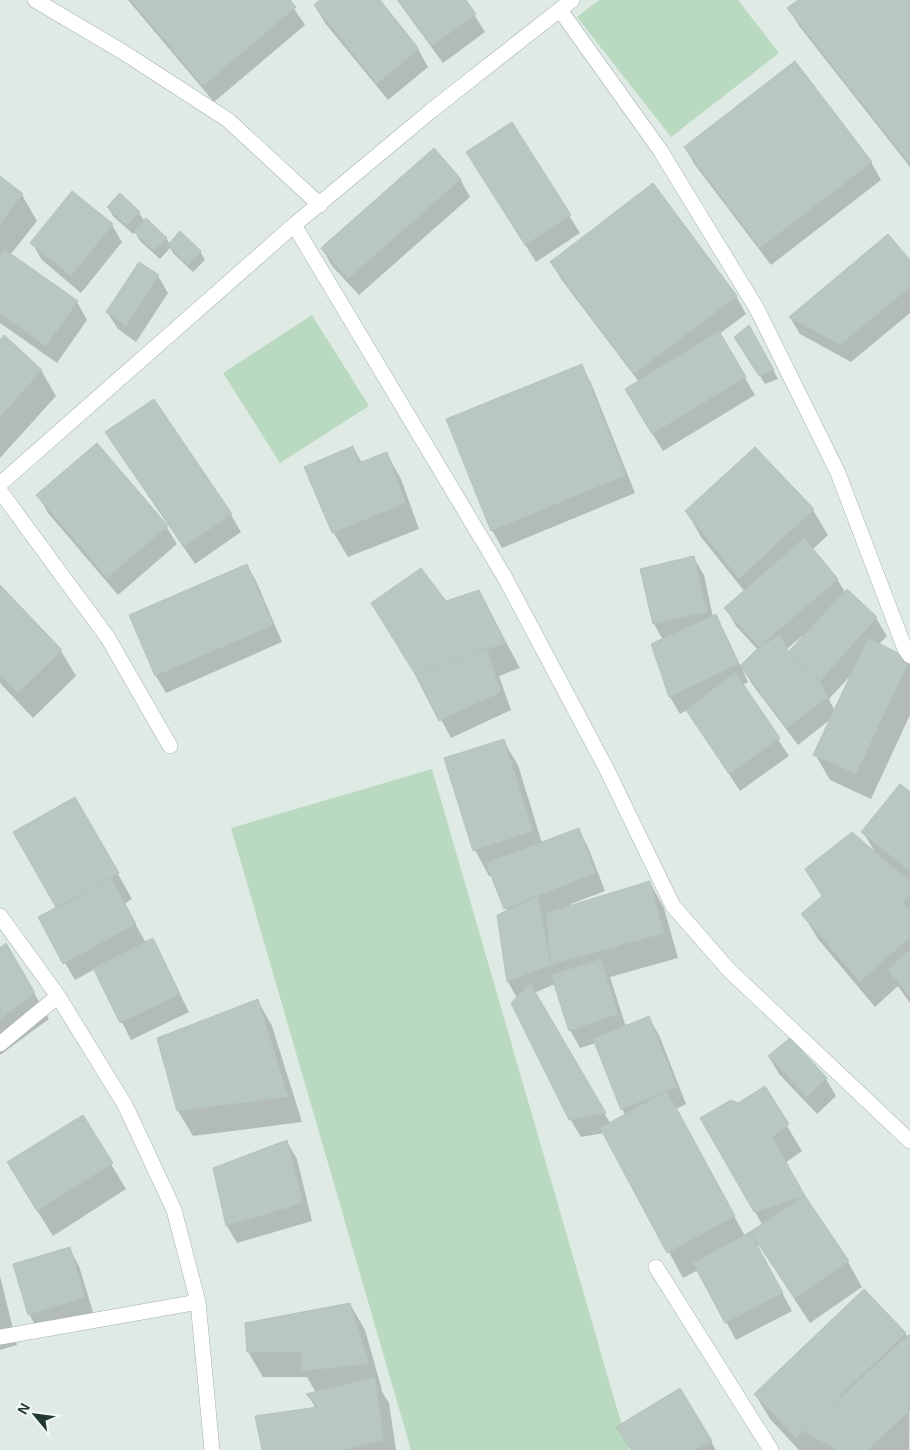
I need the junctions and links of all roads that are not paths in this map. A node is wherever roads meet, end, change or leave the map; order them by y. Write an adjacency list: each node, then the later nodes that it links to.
1 (35, 0): 4 (street)
2 (572, 0): 3 (street)
3 (560, 10): 4 (street); 8 (street)
4 (320, 205): 5 (street)
5 (294, 225): 6 (street); 13 (street)
6 (0, 484)
7 (0, 491): 9 (street)
8 (910, 656)
9 (170, 746)
10 (0, 916): 11 (street)
11 (58, 996): 12 (street); 15 (street)
12 (0, 1044)
13 (910, 1141)
14 (656, 1267): 18 (street)
15 (198, 1302): 16 (street); 17 (street)
16 (0, 1338)
17 (212, 1450)
18 (772, 1450)

